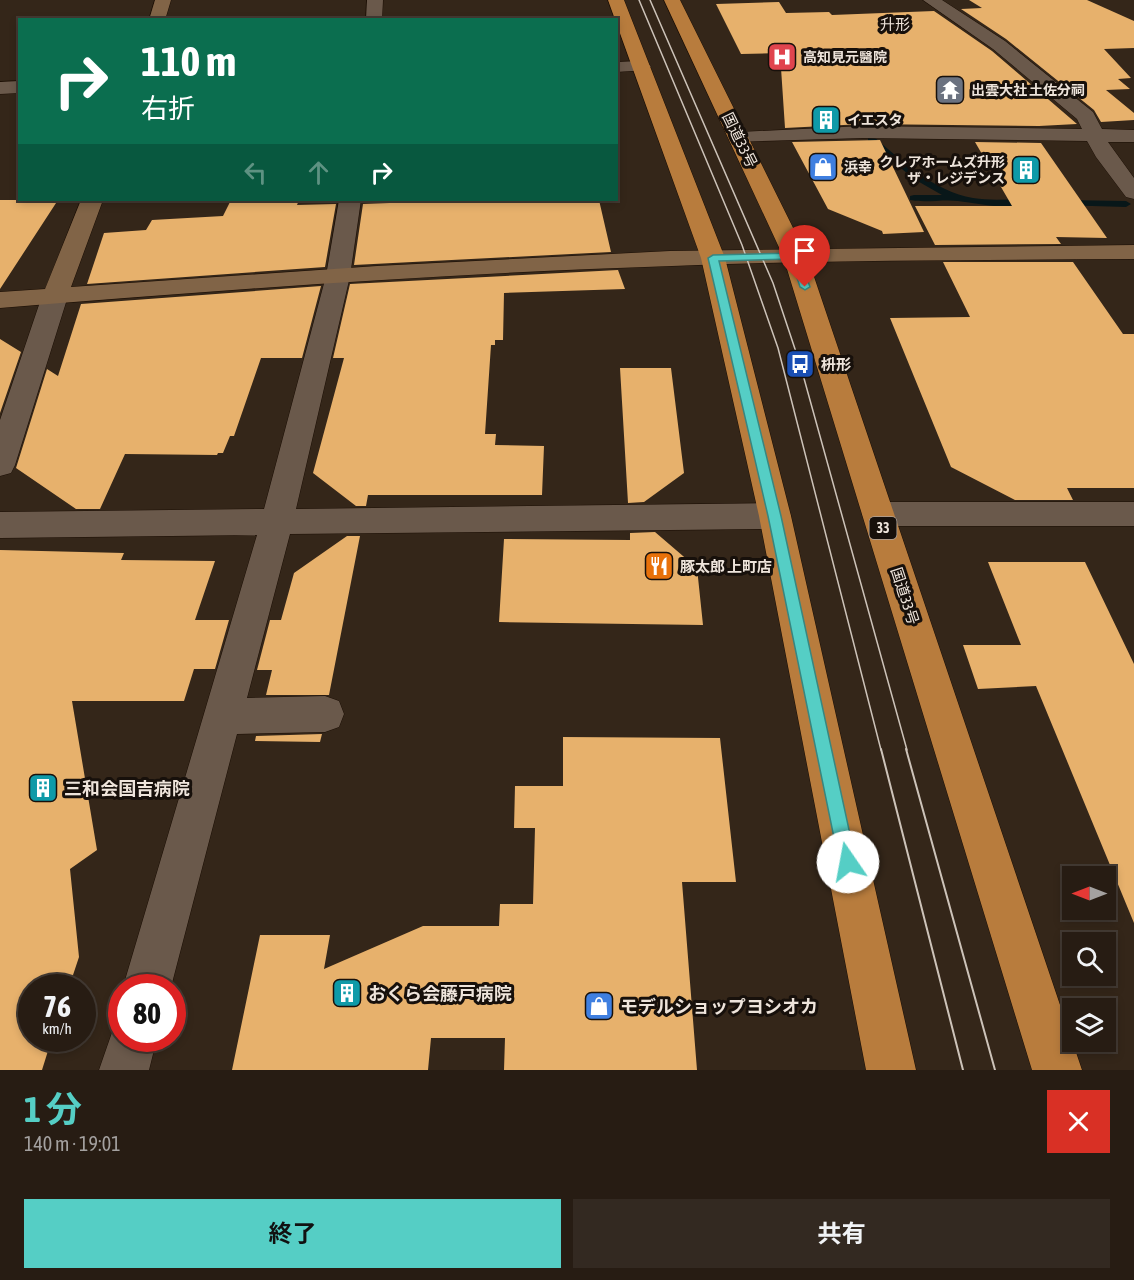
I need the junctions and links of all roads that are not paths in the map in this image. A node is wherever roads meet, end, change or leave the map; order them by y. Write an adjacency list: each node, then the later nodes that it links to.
1 (163, 0): 6 (street)
2 (375, 0): 7 (street)
3 (616, 0): 8 (highway)
4 (672, 0): 13 (highway, 国道33号 / 33)
5 (931, 0): 11 (street)
6 (158, 18)
7 (374, 18)
8 (629, 67): 19 (highway)
9 (18, 87): 10 (street)
10 (0, 88)
11 (1094, 135): 12 (street); 13 (street); 14 (street)
12 (1134, 136)
13 (740, 138): 18 (highway, 国道33号 / 33)
14 (1134, 192)
15 (92, 201): 21 (street)
16 (350, 201): 20 (street)
17 (1134, 252): 18 (street)
18 (795, 256): 19 (street); 24 (highway, 国道33号 / 33)
19 (713, 258): 20 (street); 26 (highway)
20 (338, 276): 21 (street); 27 (street)
21 (55, 296): 22 (street); 23 (street)
22 (0, 300)
23 (0, 465)
24 (878, 514): 25 (street); 35 (highway, 国道33号 / 33)
25 (1134, 514)
26 (775, 516): 27 (street); 34 (highway)
27 (276, 524): 28 (street); 30 (street)
28 (0, 525)
29 (326, 714): 30 (street)
30 (222, 716): 31 (street)
31 (151, 974)
32 (129, 1052): 33 (street)
33 (124, 1070)
34 (891, 1070)
35 (1057, 1070)

